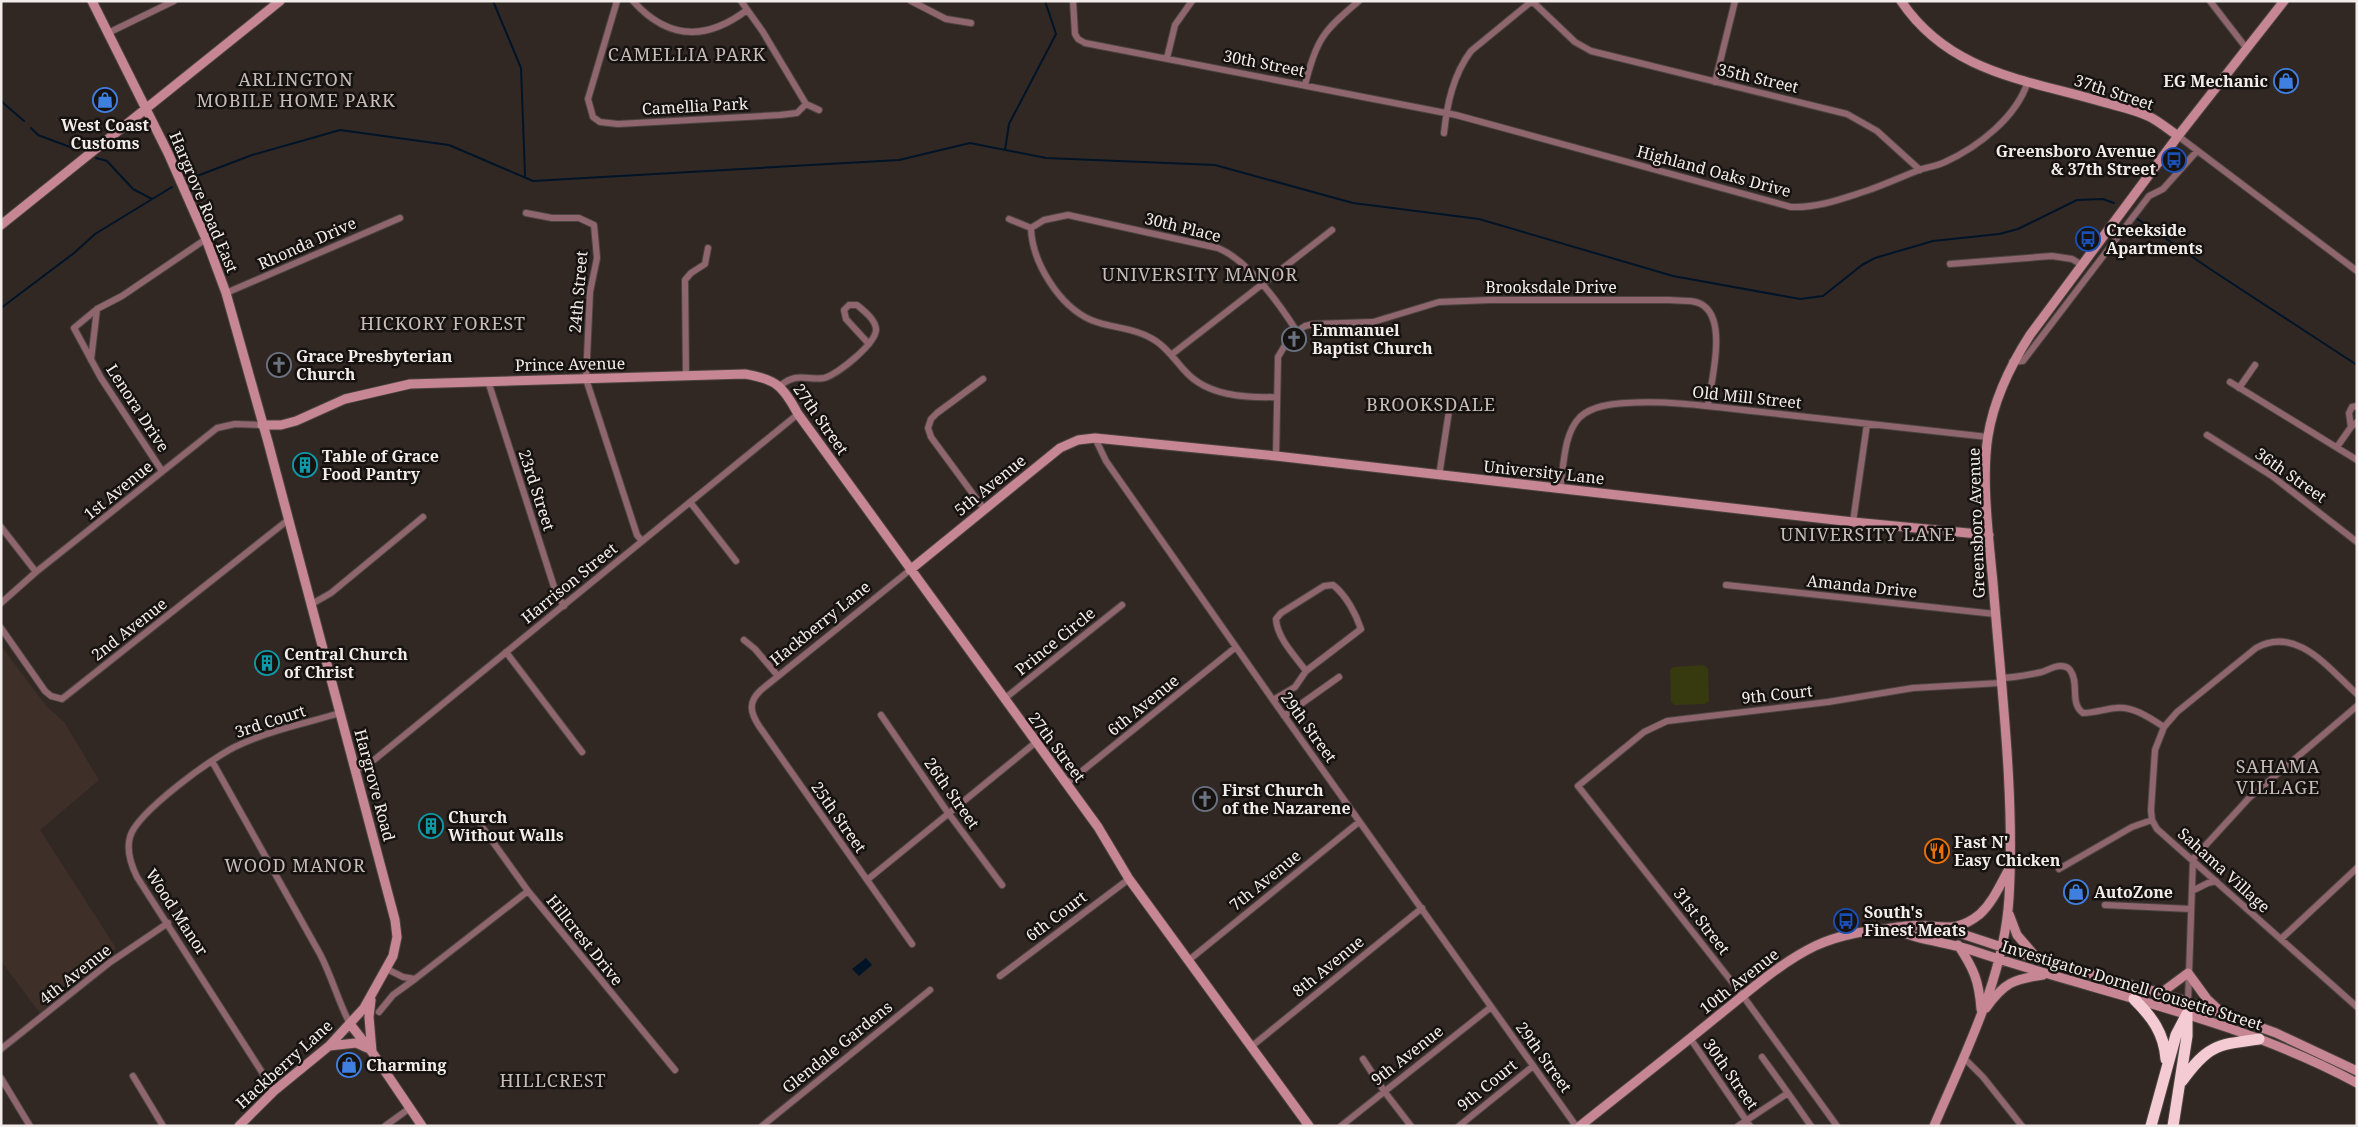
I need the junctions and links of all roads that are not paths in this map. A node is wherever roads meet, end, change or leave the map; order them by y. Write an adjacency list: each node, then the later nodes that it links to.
1 (92, 1): 18 (main road, Hargrove Road East)
2 (174, 1): 18 (street)
3 (280, 1): 25 (main road)
4 (617, 1): 24 (street, Camellia Park)
5 (633, 1): 16 (street)
6 (741, 1): 16 (street)
7 (911, 1): 17 (street)
8 (1072, 1): 20 (street, 30th Street)
9 (1192, 1): 20 (street)
10 (1359, 1): 23 (street)
11 (1532, 1): 22 (street, 35th Street); 27 (street)
12 (1735, 1): 22 (street)
13 (1901, 1): 21 (main road, 37th Street)
14 (2210, 1): 19 (street)
15 (2284, 1): 19 (main road, Greensboro Avenue)
16 (746, 10): 24 (street)
17 (971, 23)
18 (108, 33): 25 (main road, Hargrove Road East)
19 (2247, 49): 29 (main road, Greensboro Avenue)
20 (1167, 58): 23 (street, 30th Street)
21 (2028, 81): 29 (main road, 37th Street); 31 (street, Highland Oaks Drive)
22 (1715, 82): 31 (street, 35th Street)
23 (1305, 85): 27 (street, 30th Street)
24 (806, 104): 26 (street)
25 (146, 110): 35 (main road); 38 (main road, Hargrove Road East)
26 (819, 110)
27 (1446, 113): 28 (street); 31 (street, Highland Oaks Drive)
28 (1444, 133)
29 (2178, 136): 30 (street, 37th Street); 41 (main road, Greensboro Avenue)
30 (2197, 151): 42 (street, 37th Street); 50 (street)
31 (1920, 170)
32 (526, 213): 53 (street, 24th Street)
33 (400, 218): 44 (street, Rhonda Drive)
34 (1009, 219): 36 (street)
35 (1, 225)
36 (1031, 228): 43 (street, 30th Place); 48 (street)
37 (1332, 230): 43 (street)
38 (206, 239): 44 (main road, Hargrove Road East); 45 (street, Lenora Drive)
39 (708, 248): 52 (street)
40 (1950, 264): 41 (street)
41 (2082, 265): 50 (main road, Greensboro Avenue)
42 (2357, 271)
43 (1261, 284): 46 (street, 30th Place); 48 (street)
44 (226, 293): 66 (main road, Hargrove Road East)
45 (98, 309): 49 (street, Lenora Drive); 49 (street, Lenora Drive)
46 (1296, 330): 59 (street); 60 (street, Brooksdale Drive)
47 (869, 344): 47 (street); 57 (street)
48 (1171, 355): 59 (street)
49 (92, 360): 74 (street, Lenora Drive)
50 (2012, 362): 69 (main road, Greensboro Avenue)
51 (2255, 365): 58 (street)
52 (686, 377): 53 (main road, Prince Avenue); 57 (main road, Prince Avenue)
53 (586, 379): 55 (main road, Prince Avenue); 84 (street, 24th Street)
54 (983, 379): 78 (street)
55 (488, 381): 66 (main road, Prince Avenue); 93 (street, 23rd Street)
56 (2230, 382): 58 (street)
57 (780, 386): 63 (main road, 27th Street)
58 (2238, 388): 71 (street)
59 (1277, 397): 72 (street)
60 (1708, 406): 65 (street, Old Mill Street); 76 (street, Old Mill Street)
61 (2357, 406): 67 (street)
62 (1449, 411): 75 (street)
63 (798, 414): 77 (street, Harrison Street); 87 (main road, 27th Street)
64 (2357, 422): 67 (street)
65 (1867, 424): 69 (street, Old Mill Street); 81 (street)
66 (262, 425): 74 (street, 1st Avenue); 80 (main road, Hargrove Road)
67 (2351, 428): 71 (street)
68 (2207, 435): 85 (street, 36th Street)
69 (1988, 437): 83 (main road, Greensboro Avenue)
70 (1095, 438): 72 (main road, University Lane); 78 (main road, 5th Avenue); 97 (street, 29th Street)
71 (2337, 447): 73 (street)
72 (1276, 456): 75 (main road, University Lane)
73 (2357, 460)
74 (162, 471): 88 (street, 1st Avenue)
75 (1439, 476): 76 (main road, University Lane)
76 (1560, 489): 81 (main road, University Lane)
77 (690, 502): 84 (street, Harrison Street); 86 (street)
78 (984, 509): 87 (main road, 5th Avenue)
79 (423, 517): 91 (street)
80 (288, 520): 91 (main road, Hargrove Road); 95 (street, 2nd Avenue)
81 (1853, 522): 83 (main road, University Lane)
82 (1, 527): 88 (street)
83 (1989, 535): 94 (main road, Greensboro Avenue)
84 (642, 541): 93 (street, Harrison Street)
85 (2357, 542)
86 (736, 561)
87 (910, 570): 100 (street, Hackberry Lane); 104 (main road, 27th Street)
88 (36, 572): 90 (street, 1st Avenue)
89 (1726, 585): 94 (street, Amanda Drive)
90 (1, 603)
91 (310, 605): 108 (main road, Hargrove Road)
92 (1122, 605): 104 (street, Prince Circle)
93 (564, 606): 98 (street, Harrison Street)
94 (1995, 614): 102 (main road, Greensboro Avenue)
95 (1, 628)
96 (744, 640): 100 (street)
97 (1236, 648): 105 (street, 29th Street); 116 (street, 6th Avenue)
98 (506, 652): 113 (street); 115 (street, Harrison Street)
99 (1306, 671): 99 (street); 105 (street)
100 (778, 676): 106 (street, Hackberry Lane)
101 (1339, 677): 110 (street)
102 (2000, 681): 111 (street, 9th Court); 117 (street, 9th Court); 123 (main road, Greensboro Avenue)
103 (2357, 694): 111 (street)
104 (1004, 700): 112 (main road, 27th Street)
105 (1273, 700): 110 (street, 29th Street)
106 (751, 703): 127 (street, 25th Street)
107 (2357, 706): 122 (street, Sahama Village)
108 (340, 713): 114 (street, 3rd Court); 115 (main road, Hargrove Road)
109 (881, 714): 118 (street, 26th Street)
110 (1284, 716): 120 (street, 29th Street)
111 (2164, 727): 119 (street)
112 (1035, 743): 116 (main road, 27th Street); 118 (street)
113 (582, 752)
114 (212, 761): 136 (street, Wood Manor); 162 (street)
115 (356, 770): 146 (main road, Hargrove Road)
116 (1066, 784): 126 (main road, 27th Street)
117 (1578, 786): 154 (street, 31st Street)
118 (948, 813): 127 (street); 129 (street, 26th Street)
119 (2152, 820): 122 (street, Sahama Village); 125 (street)
120 (1360, 822): 133 (street, 29th Street); 145 (street, 7th Avenue)
121 (480, 824): 130 (street)
122 (2193, 859): 128 (street, Sahama Village); 131 (street)
123 (2010, 867): 135 (main road, Greensboro Avenue); 137 (main road)
124 (2357, 868): 139 (street)
125 (2059, 869)
126 (1129, 878): 145 (main road, 27th Street); 149 (street, 6th Court)
127 (867, 880): 140 (street, 25th Street)
128 (2216, 881): 131 (street); 139 (street, Sahama Village)
129 (1002, 885)
130 (528, 891): 150 (street, Hillcrest Drive); 174 (street, Hillcrest Drive)
131 (2192, 891): 134 (street)
132 (2104, 905): 134 (street)
133 (1422, 908): 156 (street, 29th Street); 166 (street, 8th Avenue)
134 (2191, 909): 147 (street)
135 (2008, 911): 142 (main road, Greensboro Avenue); 144 (main road)
136 (168, 924): 167 (street, 4th Avenue); 180 (street, Wood Manor)
137 (1944, 928): 138 (main road, 10th Avenue); 142 (main road, Investigator Dornell Cousette Street)
138 (1895, 929): 141 (main road, Investigator Dornell Cousette Street); 154 (main road, 10th Avenue)
139 (2281, 940): 157 (street, Sahama Village)
140 (912, 944)
141 (1958, 945): 143 (main road, Investigator Dornell Cousette Street); 161 (main road)
142 (2002, 947): 143 (main road, Greensboro Avenue); 144 (main road, Investigator Dornell Cousette Street)
143 (1999, 959): 148 (main road, Investigator Dornell Cousette Street); 161 (main road, Greensboro Avenue)
144 (2038, 959): 152 (main road, Investigator Dornell Cousette Street)
145 (1189, 960): 166 (main road, 27th Street)
146 (387, 969): 150 (street); 153 (main road, Hargrove Road)
147 (2188, 973): 152 (main road); 158 (street); 160 (main road)
148 (2045, 974): 155 (main road, Investigator Dornell Cousette Street); 161 (main road)
149 (1000, 976)
150 (414, 979): 159 (street, Hillcrest Drive)
151 (930, 990): 190 (street, Glendale Gardens)
152 (2161, 993): 158 (main road, Investigator Dornell Cousette Street)
153 (372, 995): 162 (main road, Hargrove Road); 168 (main road)
154 (1743, 996): 163 (main road, 10th Avenue); 199 (street, 31st Street)
155 (2134, 999): 158 (main road, Investigator Dornell Cousette Street); 172 (highway)
156 (1491, 1007): 173 (street, 29th Street); 181 (street, 9th Avenue)
157 (2357, 1007)
158 (2188, 1008): 160 (main road, Investigator Dornell Cousette Street); 164 (main road, Investigator Dornell Cousette Street); 172 (highway); 179 (highway)
159 (379, 1012)
160 (2224, 1014): 175 (main road, Investigator Dornell Cousette Street)
161 (1982, 1015): 170 (main road, Greensboro Avenue)
162 (350, 1024): 165 (main road, Hackberry Lane); 168 (main road)
163 (1690, 1038): 184 (street, 30th Street); 196 (main road, 10th Avenue)
164 (2259, 1039): 178 (main road, Investigator Dornell Cousette Street); 179 (highway)
165 (329, 1046): 168 (main road); 180 (main road, Hackberry Lane)
166 (1252, 1046): 191 (main road, 27th Street)
167 (1, 1049)
168 (372, 1052): 183 (main road)
169 (1762, 1057): 182 (street)
170 (1963, 1057): 200 (main road, Greensboro Avenue); 201 (street)
171 (1363, 1059): 181 (street)
172 (2166, 1065): 202 (highway)
173 (1532, 1067): 194 (street, 9th Court); 195 (street, 29th Street)
174 (674, 1070)
175 (2357, 1071)
176 (133, 1076): 186 (street)
177 (1, 1078): 185 (street)
178 (2357, 1083)
179 (2180, 1085): 203 (highway)
180 (274, 1091): 187 (main road, Hackberry Lane)
181 (1384, 1092): 192 (street, 9th Avenue); 193 (street)
182 (1788, 1093): 184 (street); 198 (street)
183 (410, 1108): 188 (street); 189 (main road)
184 (1748, 1123): 197 (street)
185 (30, 1126)
186 (163, 1126)
187 (239, 1126)
188 (385, 1126)
189 (422, 1126)
190 (762, 1126)
191 (1310, 1126)
192 (1341, 1126)
193 (1411, 1126)
194 (1459, 1126)
195 (1576, 1126)
196 (1580, 1126)
197 (1738, 1126)
198 (1811, 1126)
199 (1837, 1126)
200 (1934, 1126)
201 (2022, 1126)
202 (2151, 1126)
203 (2173, 1126)

